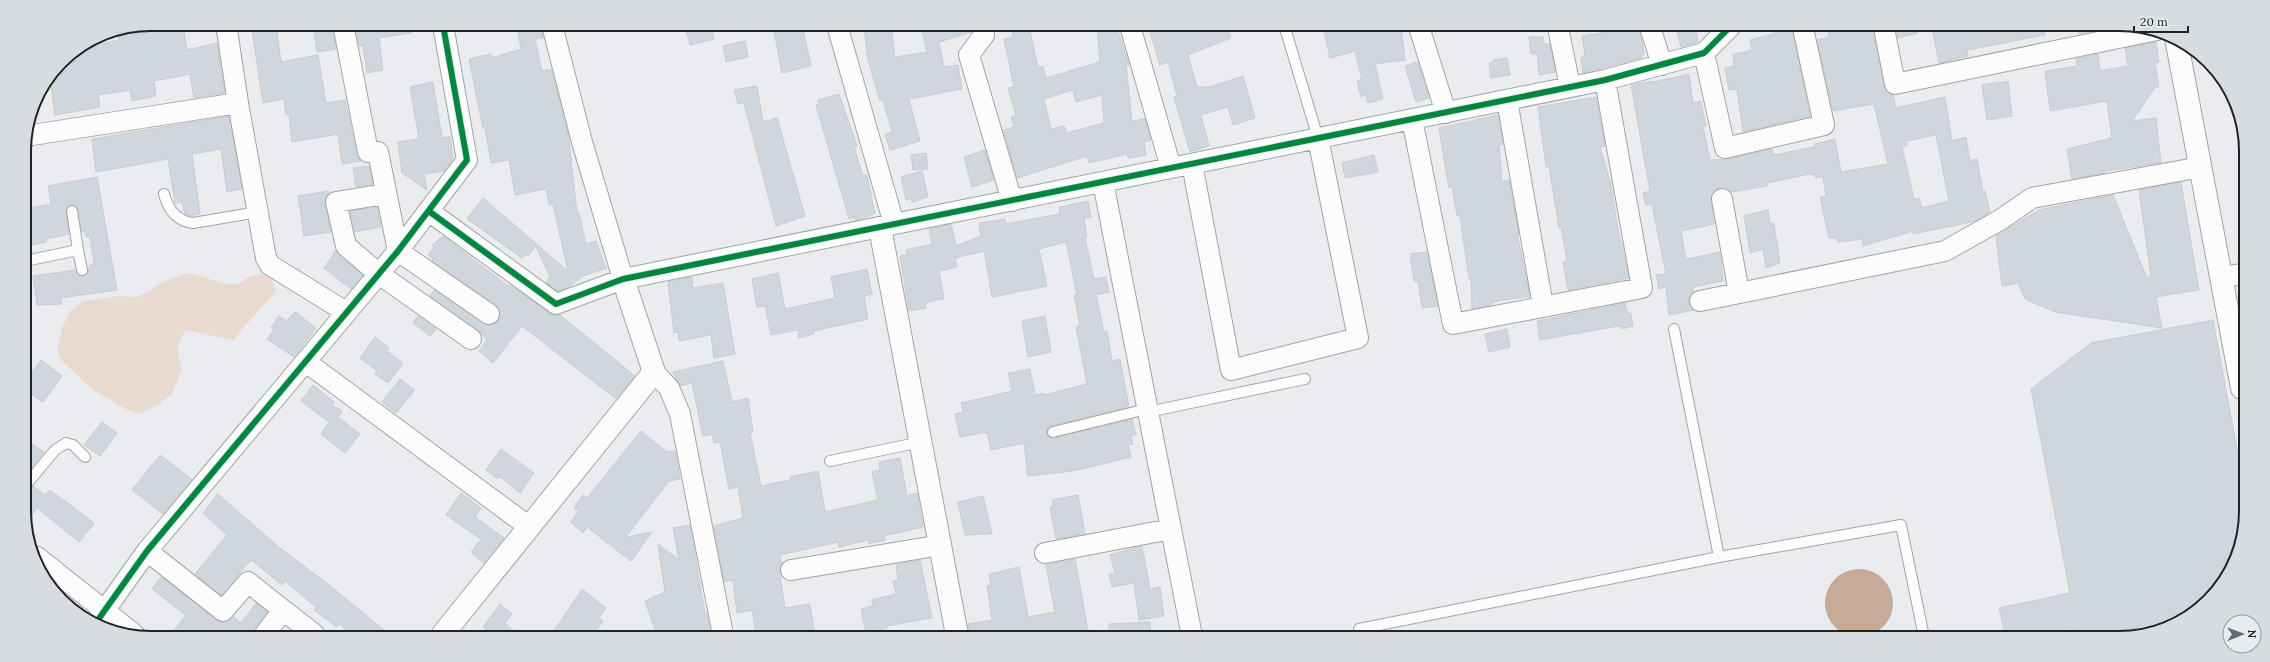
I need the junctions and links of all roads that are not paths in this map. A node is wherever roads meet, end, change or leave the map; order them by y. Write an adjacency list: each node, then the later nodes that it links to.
1 (227, 31): 22 (street)
2 (344, 31): 32 (street)
3 (444, 31): 37 (street)
4 (554, 31): 46 (street)
5 (838, 31): 38 (street)
6 (983, 31): 34 (street)
7 (1131, 31): 29 (street)
8 (1286, 31): 26 (lane)
9 (1420, 31): 23 (street)
10 (1559, 31): 20 (street)
11 (1651, 31): 18 (street)
12 (1726, 31): 17 (street)
13 (1803, 31): 17 (street)
14 (1885, 31): 15 (street)
15 (2141, 33)
16 (2178, 46): 28 (street)
17 (1704, 53): 18 (street)
18 (1662, 65): 19 (street)
19 (1605, 80): 20 (street); 49 (street)
20 (1570, 87): 21 (street)
21 (1507, 100): 23 (street); 49 (street)
22 (238, 103): 25 (street); 36 (street)
23 (1446, 113): 24 (street)
24 (1412, 119): 26 (street); 49 (street)
25 (32, 135)
26 (1318, 138): 27 (street); 27 (street)
27 (1192, 164): 29 (street)
28 (2201, 166): 45 (street); 47 (street)
29 (1172, 168): 30 (street)
30 (1103, 182): 34 (street); 58 (street)
31 (164, 194): 36 (lane)
32 (385, 194): 40 (street); 43 (street)
33 (1722, 200): 47 (street)
34 (1012, 201): 38 (street)
35 (72, 211): 39 (lane)
36 (258, 212): 50 (street)
37 (430, 212): 40 (street); 46 (street)
38 (887, 226): 46 (street); 60 (street)
39 (78, 250): 41 (lane); 42 (lane)
40 (398, 251): 43 (street); 51 (street)
41 (31, 260)
42 (82, 270)
43 (379, 274): 50 (street); 53 (street)
44 (2239, 275): 45 (street)
45 (2221, 277): 56 (street)
46 (623, 279): 55 (street)
47 (1739, 293): 48 (street)
48 (1700, 300)
49 (1543, 306)
50 (346, 312): 54 (street)
51 (489, 314)
52 (1674, 328): 69 (lane)
53 (471, 339)
54 (306, 362): 64 (street); 67 (street)
55 (654, 372): 64 (street); 78 (street)
56 (2239, 372)
57 (1305, 379): 58 (lane)
58 (1148, 411): 59 (lane); 65 (street)
59 (1053, 432)
60 (921, 442): 62 (lane); 66 (street)
61 (85, 457): 63 (lane)
62 (830, 461)
63 (31, 479)
64 (528, 526): 77 (street)
65 (1171, 529): 68 (street); 80 (street)
66 (941, 545): 71 (street); 79 (street)
67 (147, 551): 72 (street); 73 (street)
68 (1045, 553)
69 (1719, 557): 81 (lane); 82 (lane)
70 (42, 562): 73 (street)
71 (791, 570)
72 (283, 610): 75 (street); 76 (street)
73 (100, 617): 74 (street)
74 (120, 627)
75 (267, 631)
76 (310, 631)
77 (445, 631)
78 (722, 631)
79 (956, 631)
80 (1191, 631)
81 (1359, 631)
82 (1923, 631)

